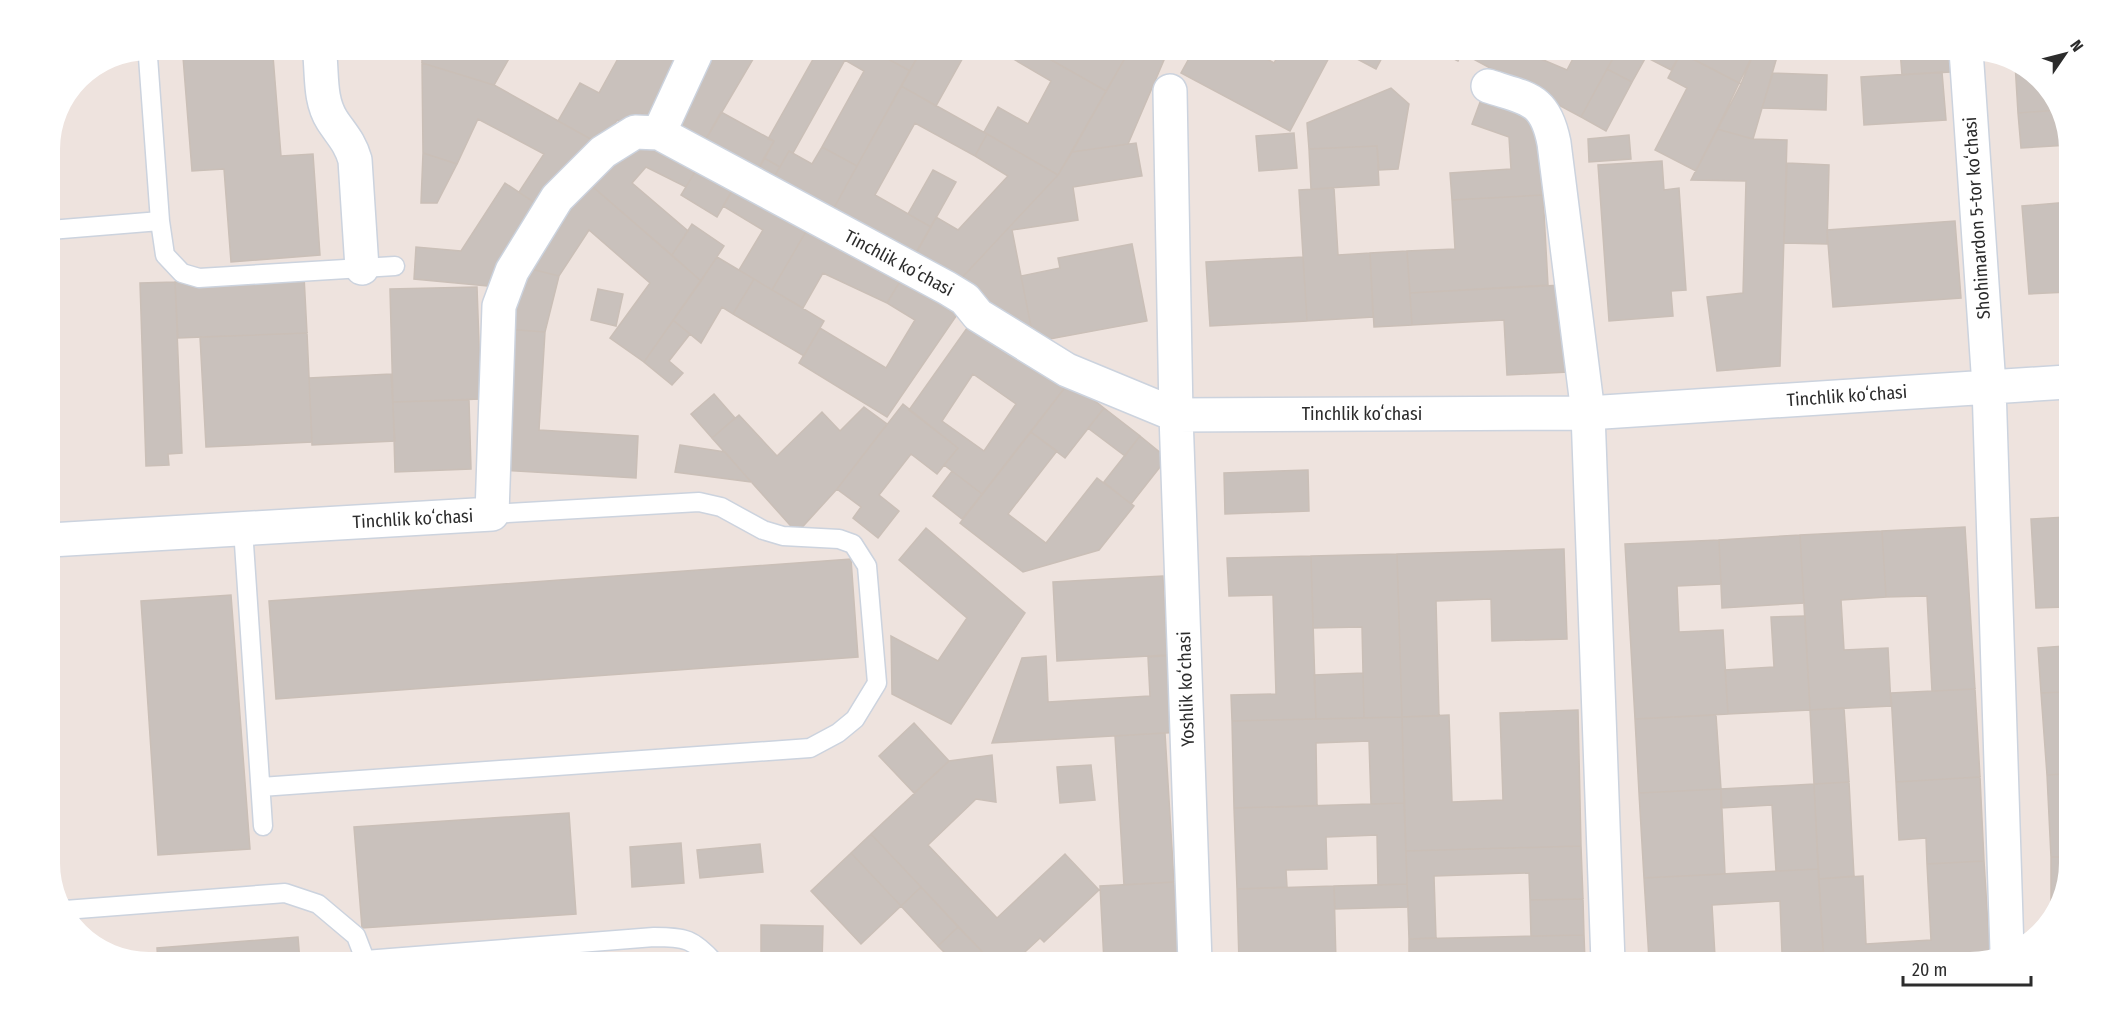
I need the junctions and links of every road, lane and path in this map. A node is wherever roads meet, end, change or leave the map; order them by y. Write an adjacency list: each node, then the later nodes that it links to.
1 (148, 60): 8 (lane)
2 (320, 60): 11 (street)
3 (693, 60): 7 (street)
4 (1967, 60): 13 (street, Shohimardon 5-tor koʻchasi)
5 (1488, 86): 14 (street)
6 (1170, 91): 15 (street, Yoshlik koʻchasi)
7 (659, 133): 15 (street, Tinchlik koʻchasi); 16 (street, Tinchlik koʻchasi)
8 (160, 221): 9 (lane); 11 (lane)
9 (60, 229)
10 (395, 266): 11 (lane)
11 (362, 268)
12 (2059, 382): 13 (street, Tinchlik koʻchasi)
13 (1989, 386): 14 (street, Tinchlik koʻchasi); 22 (street, Shohimardon 5-tor koʻchasi)
14 (1588, 413): 15 (street, Tinchlik koʻchasi); 27 (street)
15 (1176, 415): 26 (street, Yoshlik koʻchasi)
16 (492, 514): 17 (street, Tinchlik koʻchasi); 19 (lane)
17 (243, 529): 18 (street, Tinchlik koʻchasi); 19 (lane)
18 (60, 539)
19 (261, 787): 20 (lane)
20 (263, 826)
21 (73, 909): 23 (lane)
22 (2007, 944)
23 (362, 952)
24 (474, 952): 25 (lane)
25 (705, 952)
26 (1195, 952)
27 (1608, 952)

